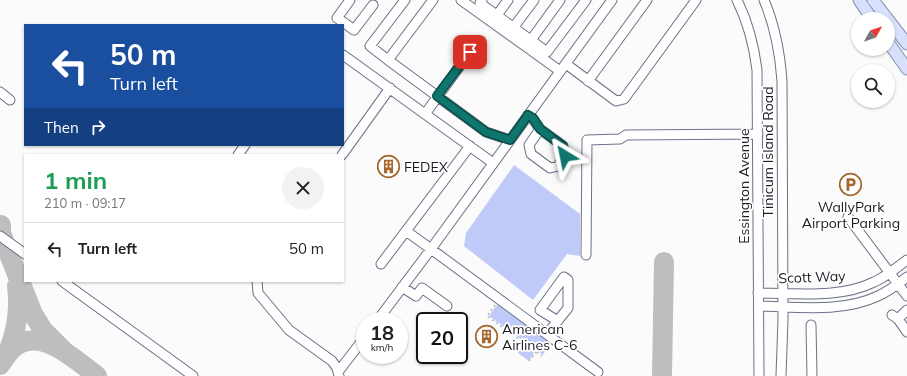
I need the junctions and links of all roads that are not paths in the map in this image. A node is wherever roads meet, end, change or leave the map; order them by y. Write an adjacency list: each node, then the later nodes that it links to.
1 (350, 0): 20 (street)
2 (405, 0): 28 (street)
3 (433, 0): 28 (street)
4 (461, 0): 29 (street)
5 (482, 0): 19 (street)
6 (508, 0): 19 (street)
7 (534, 0): 22 (street)
8 (560, 0): 23 (street)
9 (586, 0): 23 (street)
10 (612, 0): 29 (street)
11 (647, 0): 31 (street)
12 (696, 0): 31 (street)
13 (737, 0): 39 (street, Essington Avenue)
14 (764, 0): 59 (street, Tinicum Island Road)
15 (858, 0): 18 (main road)
16 (873, 0): 24 (main road)
17 (373, 4): 21 (street)
18 (867, 12)
19 (496, 15): 22 (street)
20 (342, 24)
21 (344, 25)
22 (513, 28): 23 (street)
23 (531, 40)
24 (907, 44)
25 (470, 52): 34 (street)
26 (895, 52): 30 (main road)
27 (344, 56): 32 (street)
28 (388, 60): 34 (street)
29 (563, 68): 31 (street); 37 (street)
30 (907, 69)
31 (588, 81)
32 (390, 88): 36 (street); 42 (street)
33 (0, 92): 35 (street)
34 (437, 96): 36 (street); 40 (street)
35 (10, 100)
36 (425, 114): 41 (street)
37 (528, 115): 38 (street); 40 (street)
38 (540, 129)
39 (758, 134): 49 (street); 58 (street, Essington Avenue)
40 (510, 140): 43 (street)
41 (470, 146): 43 (street); 45 (street)
42 (343, 154)
43 (493, 163): 47 (street)
44 (848, 217): 52 (street)
45 (406, 231): 47 (street); 51 (street)
46 (0, 236): 48 (street)
47 (431, 249): 57 (street); 69 (street)
48 (24, 253)
49 (586, 254)
50 (907, 260): 52 (street, Scott Way)
51 (381, 264)
52 (890, 272): 56 (street); 59 (street, Scott Way)
53 (907, 277): 56 (street, Scott Way)
54 (63, 282): 73 (street)
55 (257, 282): 72 (street)
56 (898, 284): 60 (street); 63 (street, Scott Way)
57 (402, 287): 61 (street); 65 (street)
58 (758, 293): 59 (street, Scott Way); 62 (street, Essington Avenue)
59 (783, 293): 63 (street, Tinicum Island Road)
60 (907, 296)
61 (447, 306)
62 (758, 306): 63 (street, Scott Way); 74 (street, Essington Avenue)
63 (783, 307): 75 (street, Tinicum Island Road)
64 (907, 310): 68 (street)
65 (384, 312)
66 (558, 321): 69 (street)
67 (811, 325): 76 (street)
68 (907, 332)
69 (547, 334): 71 (street)
70 (356, 349): 72 (street)
71 (598, 372)
72 (338, 374)
73 (192, 376)
74 (758, 376)
75 (781, 376)
76 (812, 376)

